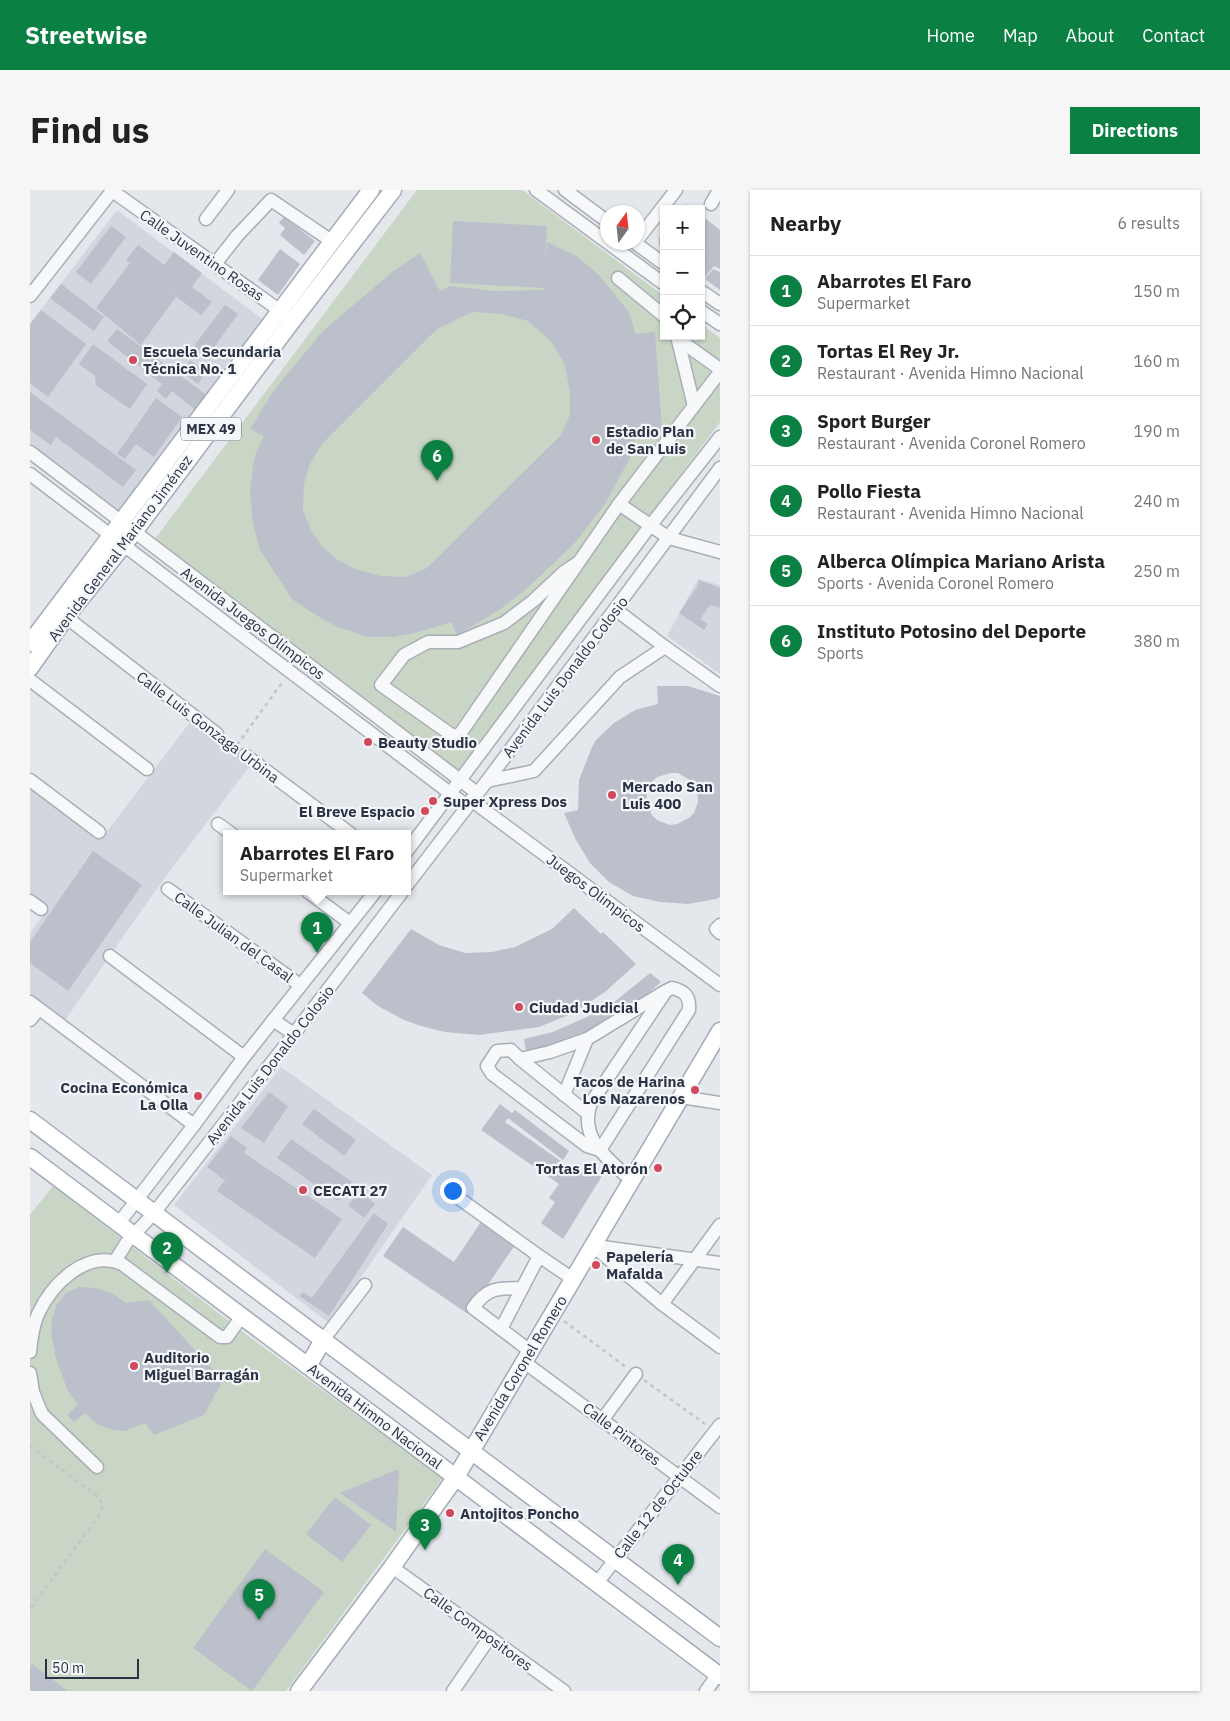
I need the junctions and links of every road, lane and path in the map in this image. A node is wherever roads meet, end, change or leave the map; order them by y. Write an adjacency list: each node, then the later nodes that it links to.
1 (228, 190): 12 (street)
2 (371, 190): 14 (main road, Avenida General Mariano Jiménez / MEX 49)
3 (393, 190): 28 (main road, Avenida General Mariano Jiménez / MEX 49)
4 (565, 190): 11 (street)
5 (676, 190): 13 (street)
6 (719, 190): 10 (street)
7 (112, 191): 19 (street, Calle Juventino Rosas); 23 (street)
8 (538, 191): 17 (street)
9 (269, 195): 14 (street); 19 (street)
10 (711, 204)
11 (600, 216)
12 (206, 219)
13 (645, 230)
14 (332, 242): 28 (main road, Avenida General Mariano Jiménez / MEX 49)
15 (630, 250): 17 (street)
16 (645, 250): 18 (street)
17 (625, 256): 21 (street)
18 (660, 261)
19 (215, 264): 28 (street, Calle Juventino Rosas)
20 (618, 278): 26 (street)
21 (660, 281)
22 (705, 294): 24 (street)
23 (30, 296)
24 (717, 302): 25 (street)
25 (705, 310)
26 (660, 313)
27 (705, 314): 29 (street)
28 (287, 315): 40 (main road, Avenida General Mariano Jiménez / MEX 49)
29 (720, 324)
30 (680, 340): 33 (street)
31 (683, 340): 32 (street)
32 (720, 371): 33 (street)
33 (694, 406): 38 (street)
34 (720, 437): 39 (street, Avenida Luis Donaldo Colosio)
35 (30, 452): 40 (street, Avenida Juegos Olímpicos)
36 (720, 468): 41 (street, Avenida Luis Donaldo Colosio)
37 (30, 474): 42 (street, Avenida Juegos Olímpicos)
38 (619, 504): 39 (street); 44 (street)
39 (650, 526): 41 (street); 48 (street, Avenida Luis Donaldo Colosio)
40 (128, 527): 42 (main road, Avenida General Mariano Jiménez / MEX 49); 59 (street, Avenida Juegos Olímpicos)
41 (669, 538): 43 (street); 45 (street, Avenida Luis Donaldo Colosio)
42 (117, 540): 46 (main road, Avenida General Mariano Jiménez / MEX 49); 47 (main road, Avenida General Mariano Jiménez / MEX 49); 52 (street, Avenida Juegos Olímpicos)
43 (720, 552)
44 (579, 562): 44 (street)
45 (615, 609): 49 (street); 50 (street, Avenida Luis Donaldo Colosio)
46 (66, 617): 51 (main road, Avenida General Mariano Jiménez / MEX 49); 55 (street, Calle Luis Gonzaga Urbina)
47 (31, 640)
48 (561, 646): 50 (street); 59 (street, Avenida Luis Donaldo Colosio)
49 (665, 647): 54 (street); 60 (street)
50 (578, 659): 60 (street, Avenida Luis Donaldo Colosio)
51 (30, 668)
52 (290, 672): 56 (path); 61 (street, Avenida Juegos Olímpicos)
53 (30, 680): 57 (street)
54 (720, 686)
55 (217, 734): 56 (path, Calle Luis Gonzaga Urbina)
56 (240, 752): 65 (street, Calle Luis Gonzaga Urbina)
57 (147, 769)
58 (30, 780): 66 (street)
59 (461, 780): 61 (street, Avenida Luis Donaldo Colosio); 62 (street, Avenida Juegos Olímpicos)
60 (487, 781): 62 (street, Avenida Luis Donaldo Colosio)
61 (451, 794): 62 (street, Avenida Juegos Olímpicos); 67 (street, Avenida Luis Donaldo Colosio)
62 (472, 800): 68 (street, Avenida Luis Donaldo Colosio); 80 (street, Juegos Olimpicos)
63 (218, 824): 64 (street)
64 (226, 830)
65 (346, 830)
66 (99, 832)
67 (411, 846)
68 (411, 880)
69 (168, 889): 79 (street, Calle Julian del Casal)
70 (312, 895): 75 (street)
71 (373, 895): 75 (street, Avenida Luis Donaldo Colosio)
72 (400, 895): 86 (street, Avenida Luis Donaldo Colosio)
73 (30, 901): 74 (street)
74 (40, 909)
75 (350, 923): 79 (street, Avenida Luis Donaldo Colosio)
76 (720, 925): 77 (street)
77 (720, 933)
78 (110, 956): 88 (street)
79 (300, 985): 84 (street, Avenida Luis Donaldo Colosio)
80 (720, 985)
81 (666, 991): 87 (street); 93 (street); 96 (street)
82 (38, 1008): 83 (street); 95 (street)
83 (30, 1020)
84 (273, 1020): 86 (street); 88 (street, Avenida Luis Donaldo Colosio)
85 (720, 1032): 91 (main road, Avenida Coronel Romero)
86 (294, 1034): 101 (street, Avenida Luis Donaldo Colosio)
87 (587, 1038): 89 (street); 90 (street)
88 (244, 1057): 95 (street, Avenida Luis Donaldo Colosio)
89 (520, 1059): 90 (street); 96 (street)
90 (564, 1095): 93 (street)
91 (681, 1098): 92 (street); 98 (main road, Avenida Coronel Romero)
92 (720, 1103)
93 (587, 1113): 96 (street)
94 (30, 1120): 100 (main road, Avenida Himno Nacional)
95 (194, 1125): 100 (street, Avenida Luis Donaldo Colosio)
96 (600, 1150): 98 (street)
97 (30, 1157): 102 (main road, Avenida Himno Nacional)
98 (631, 1180): 105 (main road, Avenida Coronel Romero)
99 (454, 1194): 106 (street)
100 (137, 1201): 101 (main road, Avenida Himno Nacional); 102 (street, Avenida Luis Donaldo Colosio)
101 (154, 1213): 104 (street, Avenida Luis Donaldo Colosio); 116 (main road, Avenida Himno Nacional)
102 (119, 1223): 104 (main road, Avenida Himno Nacional)
103 (720, 1225): 107 (street)
104 (134, 1234): 108 (street, Avenida Luis Donaldo Colosio); 114 (main road, Avenida Himno Nacional)
105 (593, 1246): 107 (street); 110 (main road, Avenida Coronel Romero); 113 (street)
106 (539, 1256): 110 (street); 112 (street)
107 (694, 1258): 109 (street); 113 (street)
108 (115, 1261): 114 (street); 118 (street)
109 (720, 1263)
110 (572, 1280): 119 (main road, Avenida Coronel Romero)
111 (365, 1284): 116 (street)
112 (522, 1288): 115 (street); 115 (street, Calle Pintores)
113 (662, 1304): 117 (street)
114 (242, 1316): 120 (main road, Avenida Himno Nacional)
115 (501, 1329): 119 (street, Calle Pintores)
116 (323, 1340): 120 (main road); 126 (main road, Avenida Himno Nacional)
117 (720, 1347)
118 (30, 1352)
119 (527, 1357): 123 (street, Calle Pintores); 126 (main road, Avenida Coronel Romero)
120 (308, 1366): 128 (main road, Avenida Himno Nacional)
121 (30, 1373): 127 (street)
122 (636, 1374): 123 (street)
123 (603, 1419): 129 (street, Calle Pintores)
124 (720, 1425): 129 (street, Calle 12 de Octubre)
125 (30, 1446): 134 (path)
126 (471, 1451): 128 (main road, Avenida Coronel Romero); 131 (main road, Avenida Himno Nacional)
127 (97, 1467)
128 (456, 1477): 132 (main road, Avenida Coronel Romero); 133 (main road, Avenida Himno Nacional)
129 (680, 1477): 130 (street, Calle Pintores); 131 (street, Calle 12 de Octubre)
130 (720, 1507)
131 (615, 1559): 133 (street, Calle 12 de Octubre); 136 (main road, Avenida Himno Nacional)
132 (392, 1567): 135 (street, Calle Compositores); 138 (main road, Avenida Coronel Romero)
133 (597, 1584): 137 (main road, Avenida Himno Nacional)
134 (30, 1609)
135 (490, 1637): 139 (street); 140 (street, Calle Compositores)
136 (720, 1638)
137 (719, 1675): 141 (street)
138 (299, 1691)
139 (454, 1691)
140 (564, 1691)
141 (706, 1691)

